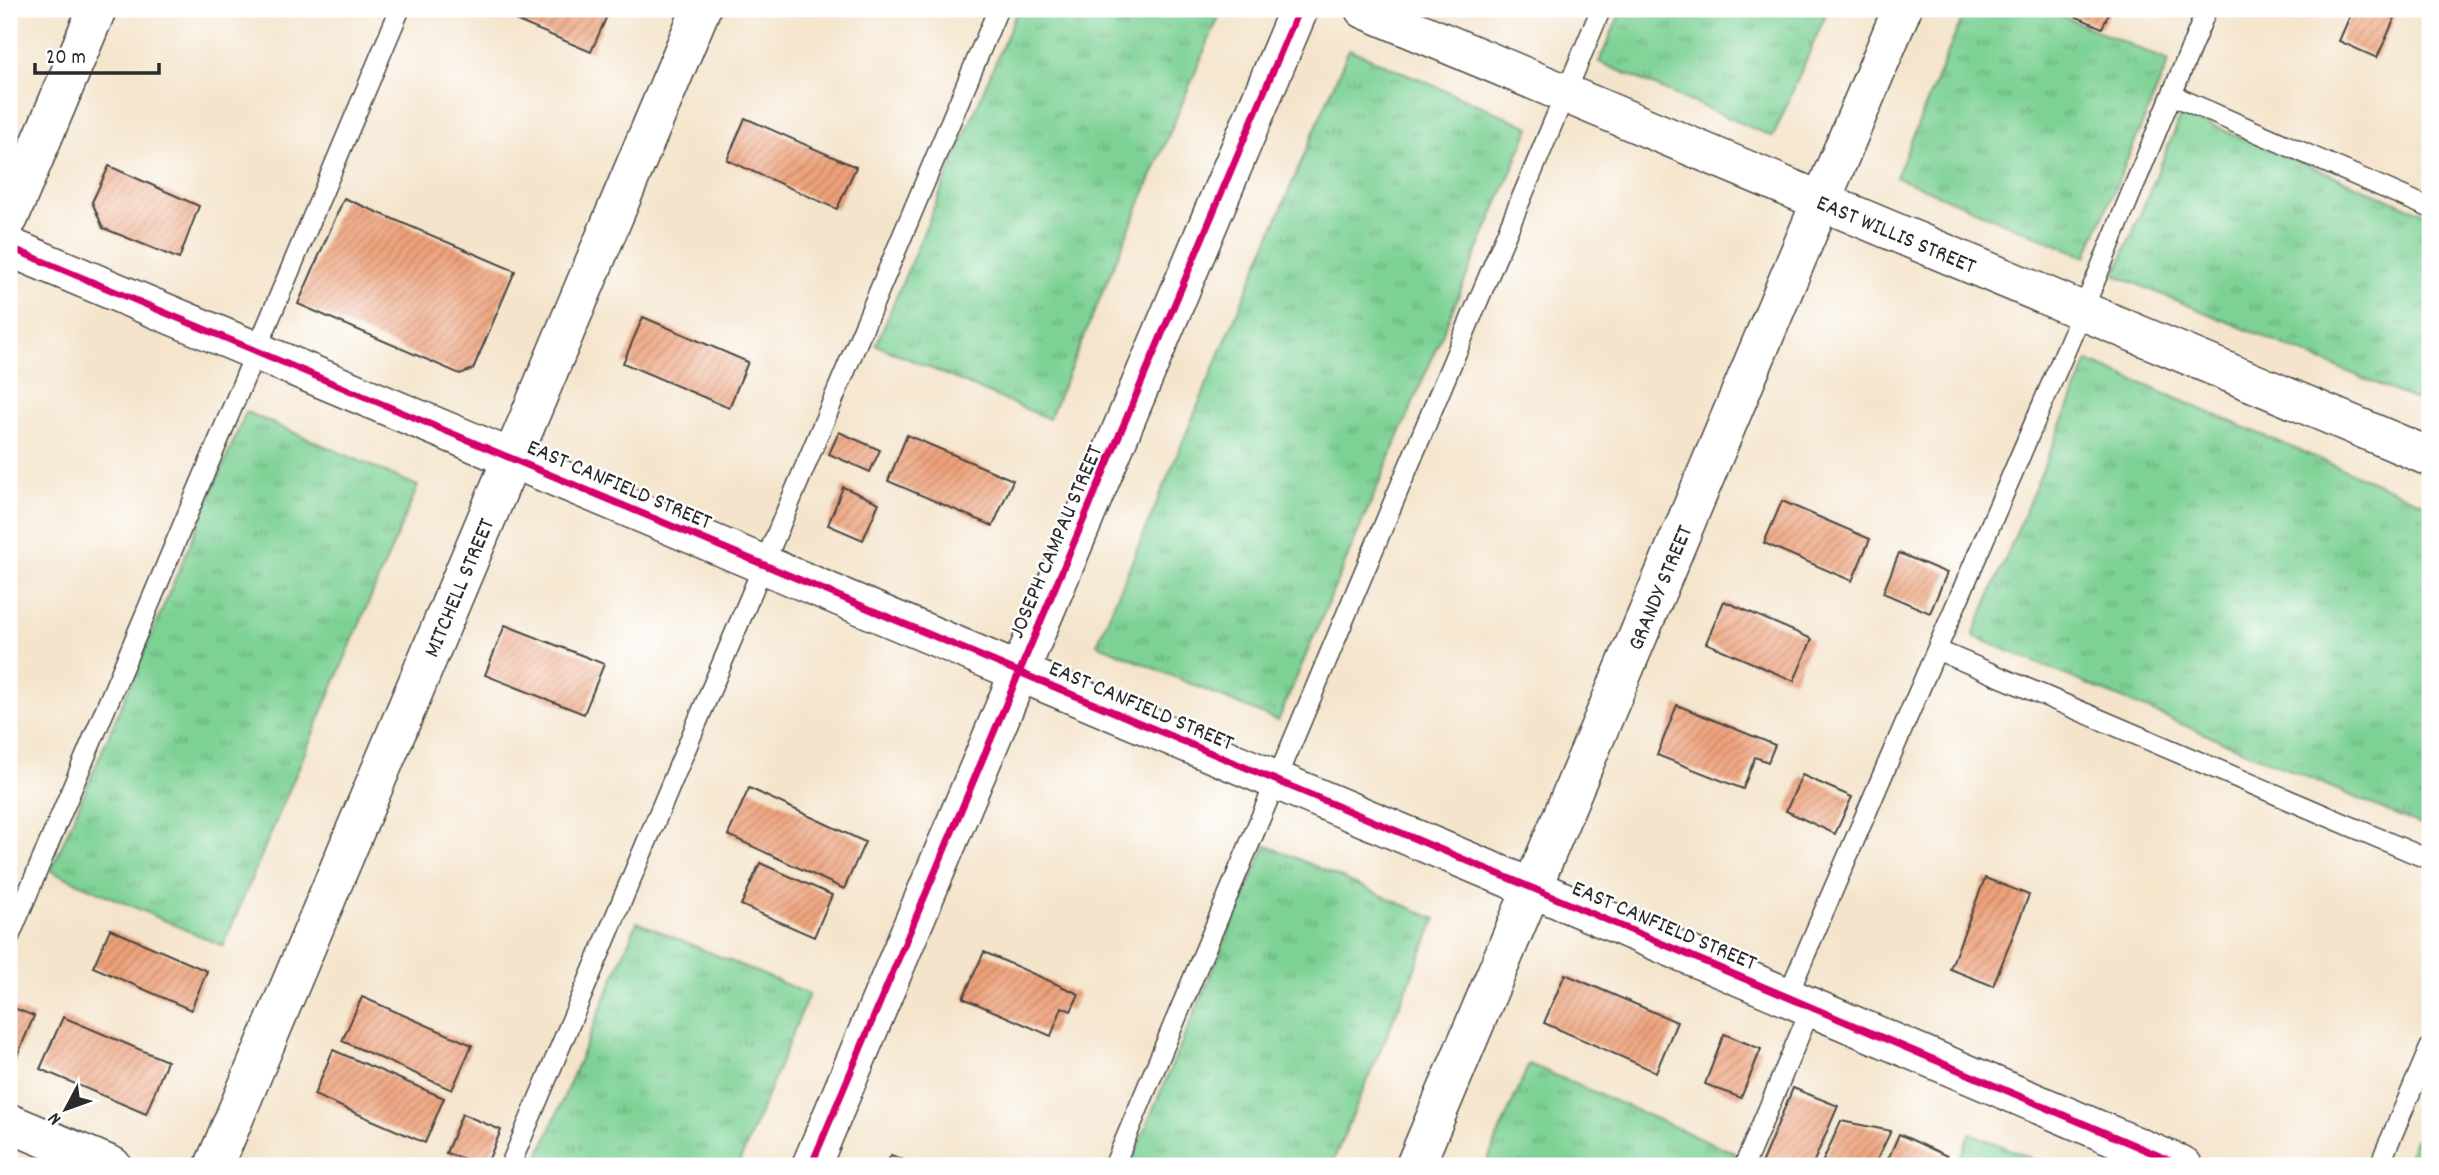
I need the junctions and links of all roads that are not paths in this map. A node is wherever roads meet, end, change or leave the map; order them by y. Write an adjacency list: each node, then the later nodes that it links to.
1 (97, 9): 14 (street)
2 (400, 9): 17 (lane)
3 (701, 9): 19 (street, MITCHELL STREET)
4 (998, 9): 20 (lane)
5 (1299, 9): 22 (street, JOSEPH CAMPAU STREET)
6 (1364, 9): 10 (street, EAST WILLIS STREET)
7 (1601, 9): 10 (lane)
8 (1902, 9): 12 (street, GRANDY STREET)
9 (2207, 9): 11 (lane)
10 (1566, 93): 12 (street, EAST WILLIS STREET); 23 (lane)
11 (2172, 95): 13 (lane); 16 (lane)
12 (1821, 200): 16 (street, EAST WILLIS STREET); 25 (street, GRANDY STREET)
13 (2430, 208)
14 (9, 218)
15 (9, 247): 17 (street, EAST CANFIELD STREET)
16 (2083, 310): 18 (street, EAST WILLIS STREET); 21 (lane)
17 (256, 351): 19 (street, EAST CANFIELD STREET); 26 (lane)
18 (2430, 457)
19 (513, 458): 20 (street, EAST CANFIELD STREET); 31 (street, MITCHELL STREET)
20 (764, 565): 22 (street, EAST CANFIELD STREET); 32 (lane)
21 (1937, 650): 24 (lane); 27 (lane)
22 (1019, 673): 23 (street, EAST CANFIELD STREET); 33 (street, JOSEPH CAMPAU STREET)
23 (1277, 781): 25 (street, EAST CANFIELD STREET); 34 (lane)
24 (2430, 860)
25 (1532, 888): 27 (street, EAST CANFIELD STREET); 35 (street, GRANDY STREET)
26 (9, 938)
27 (1799, 1003): 36 (lane); 37 (street, EAST CANFIELD STREET)
28 (2430, 1047): 38 (lane)
29 (9, 1123): 30 (street)
30 (112, 1166)
31 (214, 1166)
32 (510, 1166)
33 (811, 1166)
34 (1114, 1166)
35 (1415, 1166)
36 (1744, 1166)
37 (2183, 1166)
38 (2379, 1166)

